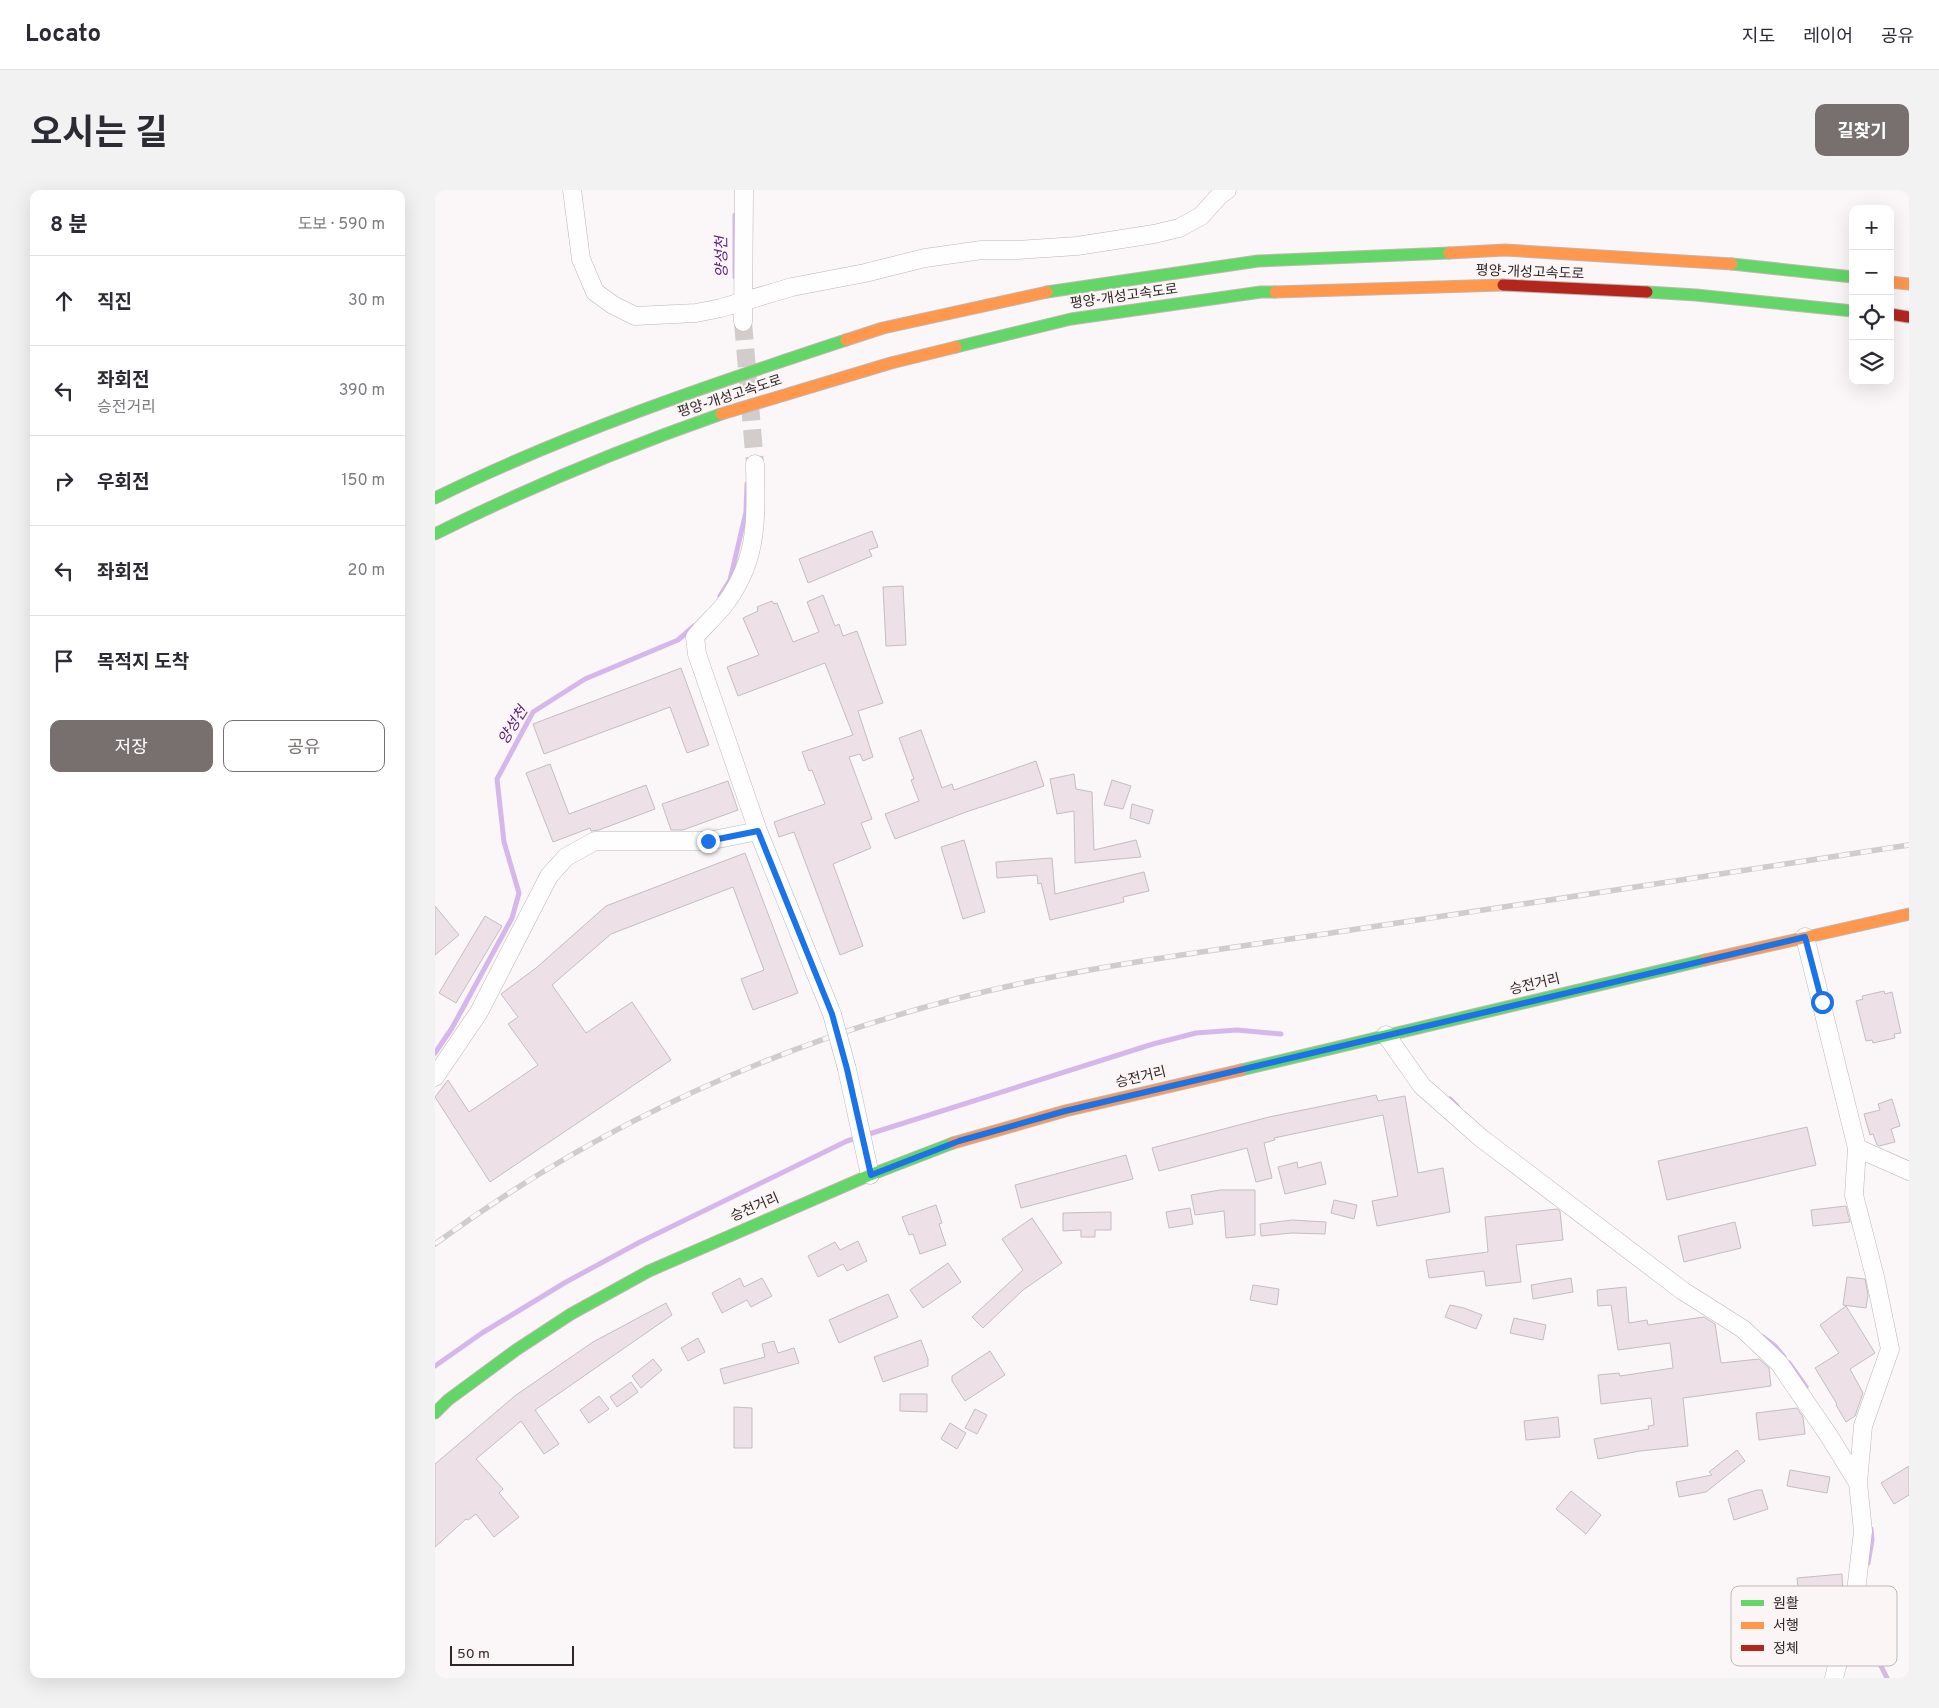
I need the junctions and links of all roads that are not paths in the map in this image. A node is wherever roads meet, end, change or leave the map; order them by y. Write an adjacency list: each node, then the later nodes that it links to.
1 (572, 190): 7 (street)
2 (744, 190): 7 (street)
3 (1227, 190): 7 (street)
4 (1849, 278): 13 (main road, 평양-개성고속도로)
5 (1894, 282): 6 (main road)
6 (1909, 284)
7 (743, 301): 11 (street)
8 (1849, 311): 14 (main road, 평양-개성고속도로)
9 (1894, 315): 10 (main road)
10 (1909, 317)
11 (743, 322)
12 (755, 464): 15 (street)
13 (435, 498)
14 (435, 534)
15 (758, 831): 19 (street); 22 (street, bridge)
16 (1909, 914): 17 (main road, 승전거리)
17 (1805, 937): 18 (main road, 승전거리); 20 (street)
18 (1386, 1035): 22 (main road, 승전거리); 24 (street)
19 (435, 1077)
20 (1857, 1148): 21 (street); 24 (street)
21 (1909, 1171)
22 (871, 1175): 23 (main road, 승전거리)
23 (435, 1413)
24 (1859, 1483): 25 (street)
25 (1857, 1586)

